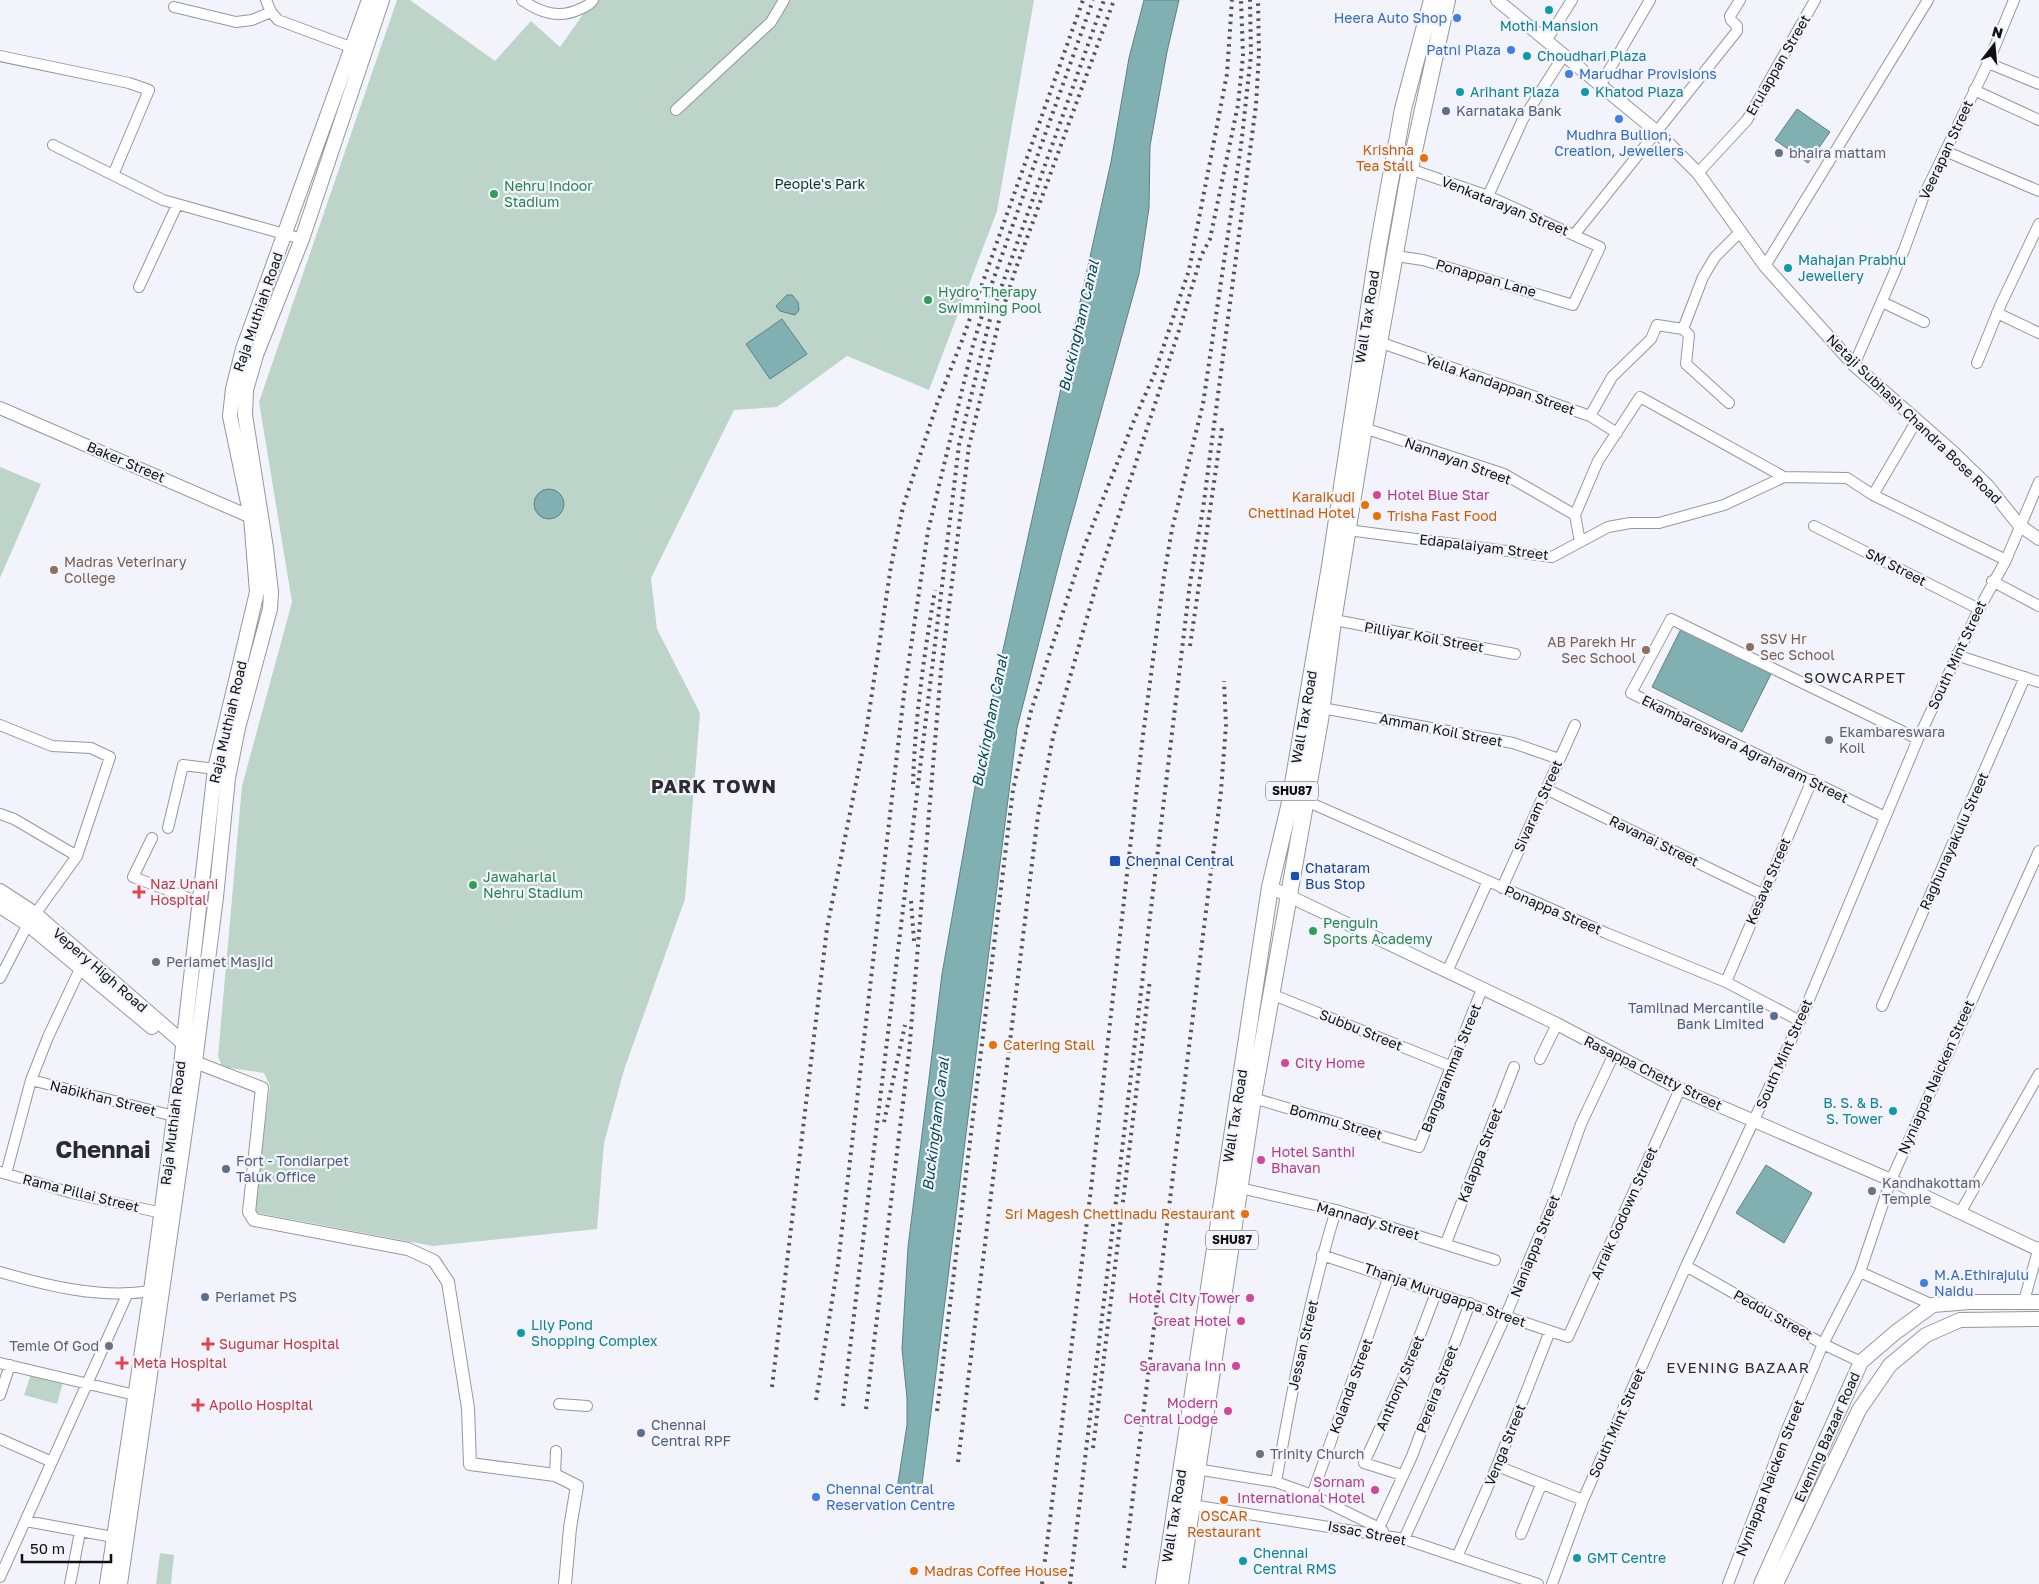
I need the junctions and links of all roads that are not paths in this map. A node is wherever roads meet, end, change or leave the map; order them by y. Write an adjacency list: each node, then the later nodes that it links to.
1 (266, 0): 17 (street)
2 (369, 0): 19 (main road, Raja Muthiah Road)
3 (382, 0): 41 (main road, Raja Muthiah Road)
4 (522, 0): 5 (street)
5 (593, 0)
6 (784, 0): 26 (street)
7 (1432, 0): 76 (main road, Wall Tax Road / SHU87)
8 (1447, 0): 31 (main road, Wall Tax Road / SHU87)
9 (1497, 0): 18 (street, Netaji Subhash Chandra Bose Road)
10 (1572, 0): 18 (street)
11 (1650, 0): 23 (street)
12 (1740, 0): 28 (street)
13 (1816, 0): 32 (street, Erulappan Street)
14 (1928, 0): 43 (street)
15 (2014, 0): 22 (street, Veerapan Street)
16 (174, 7): 17 (street)
17 (271, 12): 19 (street)
18 (1546, 41): 20 (street, Netaji Subhash Chandra Bose Road)
19 (353, 48): 39 (main road, Raja Muthiah Road)
20 (1564, 55): 23 (street, Netaji Subhash Chandra Bose Road); 35 (street)
21 (0, 56): 33 (street)
22 (1988, 62): 24 (street); 25 (street, Veerapan Street)
23 (1601, 84): 28 (street, Netaji Subhash Chandra Bose Road)
24 (2039, 84)
25 (1974, 90): 27 (street); 30 (street, Veerapan Street)
26 (676, 110)
27 (2039, 120)
28 (1656, 131): 32 (street, Netaji Subhash Chandra Bose Road); 40 (street)
29 (53, 145): 33 (street)
30 (1945, 151): 34 (street); 45 (street, Veerapan Street)
31 (1410, 168): 35 (street, Venkatarayan Street); 42 (main road, Wall Tax Road / SHU87)
32 (1698, 173): 38 (street, Netaji Subhash Chandra Bose Road)
33 (113, 175): 36 (street)
34 (2039, 191)
35 (1488, 196): 40 (street, Venkatarayan Street)
36 (177, 204): 39 (street); 44 (street)
37 (2039, 224): 47 (street)
38 (1741, 231): 43 (street, Netaji Subhash Chandra Bose Road); 49 (street)
39 (285, 235): 41 (street); 64 (main road, Raja Muthiah Road)
40 (1574, 235): 46 (street, Venkatarayan Street)
41 (302, 239): 73 (main road, Raja Muthiah Road)
42 (1396, 256): 46 (street, Ponappan Lane); 51 (main road, Wall Tax Road / SHU87)
43 (1765, 266): 53 (street, Netaji Subhash Chandra Bose Road)
44 (139, 287)
45 (1882, 302): 48 (street); 53 (street, Veerapan Street)
46 (1575, 304)
47 (1997, 312): 50 (street); 52 (street)
48 (1924, 322)
49 (1683, 329): 54 (street); 56 (street)
50 (2039, 333)
51 (1379, 342): 56 (street, Yella Kandappan Street); 58 (main road, Wall Tax Road / SHU87)
52 (1976, 363)
53 (1854, 365): 57 (street, Netaji Subhash Chandra Bose Road)
54 (1729, 403)
55 (0, 408): 64 (street, Baker Street)
56 (1590, 416): 59 (street, Yella Kandappan Street)
57 (1917, 420): 62 (street); 65 (street, Netaji Subhash Chandra Bose Road)
58 (1364, 428): 63 (street, Nannayan Street); 67 (main road, Wall Tax Road / SHU87)
59 (1617, 434): 60 (street); 63 (street)
60 (1784, 477): 62 (street); 69 (street, Edapalaiyam Street)
61 (2039, 482): 65 (street, South Mint Street)
62 (1872, 494): 70 (street)
63 (1575, 515): 69 (street)
64 (251, 517): 72 (main road, Raja Muthiah Road)
65 (2019, 525): 68 (street, Netaji Subhash Chandra Bose Road); 70 (street, South Mint Street)
66 (1814, 526): 75 (street, SM Street)
67 (1348, 530): 69 (street, Edapalaiyam Street); 76 (main road, Wall Tax Road / SHU87)
68 (2039, 539)
69 (1580, 542)
70 (2006, 560): 71 (street, South Mint Street)
71 (1992, 581): 74 (street); 75 (street, South Mint Street)
72 (257, 592): 73 (street); 86 (main road, Raja Muthiah Road)
73 (272, 592): 116 (main road, Raja Muthiah Road)
74 (2039, 606)
75 (1978, 608): 78 (street, South Mint Street)
76 (1327, 619): 77 (street, Pilliyar Koil Street); 81 (main road, Wall Tax Road / SHU87); 97 (main road, Wall Tax Road / SHU87)
77 (1515, 654)
78 (1956, 655): 79 (street); 84 (street, South Mint Street)
79 (2025, 677): 80 (street); 111 (street, Raghunayakulu Street)
80 (2039, 682)
81 (1322, 708): 85 (street, Amman Koil Street); 89 (main road, Wall Tax Road / SHU87)
82 (0, 725): 95 (street)
83 (1575, 725): 85 (street, Sivaram Street)
84 (1918, 739): 87 (street, Ekambareswara Agraharam Street); 91 (street, South Mint Street)
85 (1559, 759): 88 (street, Sivaram Street)
86 (215, 769): 92 (street); 102 (main road, Raja Muthiah Road)
87 (1812, 780): 91 (street, Ekambareswara Agraharam Street); 100 (street, Kesava Street)
88 (1546, 789): 98 (street, Sivaram Street); 100 (street, Ravanai Street)
89 (1306, 801): 96 (street, Ponappa Street); 101 (main road, Wall Tax Road / SHU87)
90 (0, 814): 95 (street)
91 (1885, 817): 112 (street, South Mint Street)
92 (168, 828)
93 (152, 838): 102 (street)
94 (2039, 851): 128 (street, Nyniappa Naicken Street)
95 (76, 856): 104 (street)
96 (1488, 881): 98 (street, Ponappa Street); 106 (street)
97 (1270, 887): 101 (street, Rasappa Chetty Street); 187 (main road, Wall Tax Road / SHU87)
98 (1502, 888): 108 (street, Ponappa Street)
99 (0, 891): 104 (main road, Vepery High Road)
100 (1762, 894): 108 (street, Kesava Street)
101 (1290, 896): 106 (street, Rasappa Chetty Street); 110 (main road, Wall Tax Road / SHU87)
102 (199, 902): 114 (main road, Raja Muthiah Road)
103 (0, 906): 104 (main road, Vepery High Road)
104 (31, 919): 105 (main road, Vepery High Road); 107 (street); 114 (main road, Vepery High Road)
105 (80, 969): 114 (main road, Vepery High Road); 121 (street)
106 (1447, 972): 109 (street, Rasappa Chetty Street)
107 (0, 978)
108 (1726, 982): 112 (street, Ponappa Street)
109 (1482, 989): 113 (street, Rasappa Chetty Street); 118 (street, Bangarammai Street)
110 (1271, 994): 118 (street, Subbu Street); 123 (main road, Wall Tax Road / SHU87)
111 (1882, 1006)
112 (1800, 1021): 125 (street, South Mint Street)
113 (1557, 1024): 115 (street, Rasappa Chetty Street); 117 (street)
114 (182, 1047): 116 (main road, Vepery High Road); 124 (main road, Raja Muthiah Road)
115 (1614, 1054): 122 (street, Rasappa Chetty Street); 148 (street, Naniappa Street)
116 (195, 1058): 167 (street); 185 (main road, Raja Muthiah Road)
117 (1540, 1059)
118 (1450, 1066): 126 (street, Bangarammai Street)
119 (1514, 1067): 133 (street, Kalappa Street)
120 (2039, 1074): 132 (street)
121 (31, 1080): 124 (street, Nabikhan Street); 127 (street)
122 (1680, 1089): 125 (street, Rasappa Chetty Street); 151 (street, Arraik Godown Street)
123 (1253, 1098): 126 (street, Bommu Street); 129 (main road, Wall Tax Road / SHU87)
124 (174, 1116): 131 (main road, Raja Muthiah Road)
125 (1754, 1121): 128 (street, Rasappa Chetty Street); 137 (street, South Mint Street)
126 (1419, 1147)
127 (3, 1173): 131 (street, Rama Pillai Street)
128 (1891, 1180): 132 (street, Rasappa Chetty Street); 139 (street, Nyniappa Naicken Street)
129 (1240, 1188): 130 (street, Mannady Street); 166 (main road, Wall Tax Road / SHU87)
130 (1336, 1210): 133 (street, Mannady Street); 135 (street, Jessan Street)
131 (162, 1213): 141 (main road, Raja Muthiah Road)
132 (1960, 1213): 134 (street, Rasappa Chetty Street)
133 (1446, 1243): 136 (street, Mannady Street)
134 (2039, 1249): 144 (street)
135 (1322, 1255): 140 (street, Thanja Murugappa Street); 169 (street, Jessan Street)
136 (1495, 1260)
137 (1686, 1266): 152 (street, Peddu Street); 172 (street, South Mint Street)
138 (0, 1272): 143 (street)
139 (1860, 1272): 147 (street); 152 (street, Nyniappa Naicken Street)
140 (1390, 1276): 142 (street, Thanja Murugappa Street); 171 (street, Kolanda Street)
141 (151, 1291): 143 (street); 157 (main road, Raja Muthiah Road)
142 (1436, 1293): 146 (street, Thanja Murugappa Street); 168 (street, Anthony Street)
143 (127, 1295): 155 (street)
144 (2024, 1301): 145 (main road); 147 (main road)
145 (2039, 1302)
146 (1470, 1303): 148 (street, Thanja Murugappa Street); 168 (street, Pereira Street)
147 (1933, 1305): 153 (main road, Evening Bazaar Road)
148 (1506, 1315): 150 (street, Thanja Murugappa Street); 180 (street, Naniappa Street)
149 (2039, 1319): 165 (main road, Evening Bazaar Road)
150 (1550, 1331): 151 (street, Thanja Murugappa Street); 164 (street, Venga Street)
151 (1568, 1336)
152 (1823, 1344): 153 (street, Peddu Street); 191 (street, Nyniappa Naicken Street)
153 (1861, 1362): 162 (main road, Evening Bazaar Road)
154 (5, 1364): 155 (street); 156 (street)
155 (86, 1385): 157 (street); 163 (street)
156 (0, 1395)
157 (135, 1395): 179 (main road, Raja Muthiah Road)
158 (559, 1404): 159 (street)
159 (587, 1406)
160 (0, 1439): 163 (street)
161 (556, 1451): 167 (street)
162 (1816, 1461): 165 (main road); 192 (main road, Evening Bazaar Road)
163 (52, 1462): 174 (street)
164 (1497, 1466): 170 (street); 181 (street, Venga Street)
165 (1832, 1468): 193 (main road, Evening Bazaar Road)
166 (1196, 1469): 169 (street); 173 (main road, Wall Tax Road / SHU87)
167 (555, 1475): 186 (street)
168 (1402, 1475): 175 (street, Pereira Street)
169 (1276, 1482): 171 (street)
170 (1542, 1484): 172 (street); 177 (street)
171 (1312, 1496): 175 (street)
172 (1583, 1500): 190 (street, South Mint Street)
173 (1192, 1504): 178 (street, Issac Street); 188 (main road, Wall Tax Road / SHU87)
174 (26, 1521): 176 (street); 182 (street)
175 (1380, 1528): 178 (street)
176 (80, 1532): 179 (street); 183 (street)
177 (1521, 1534)
178 (1387, 1536): 180 (street, Issac Street)
179 (113, 1537): 184 (main road, Raja Muthiah Road)
180 (1404, 1539): 181 (street, Issac Street)
181 (1456, 1557): 189 (street, Issac Street)
182 (0, 1577)
183 (70, 1584)
184 (107, 1584)
185 (120, 1584)
186 (565, 1584)
187 (1164, 1584)
188 (1180, 1584)
189 (1538, 1584)
190 (1552, 1584)
191 (1728, 1584)
192 (1761, 1584)
193 (1776, 1584)

